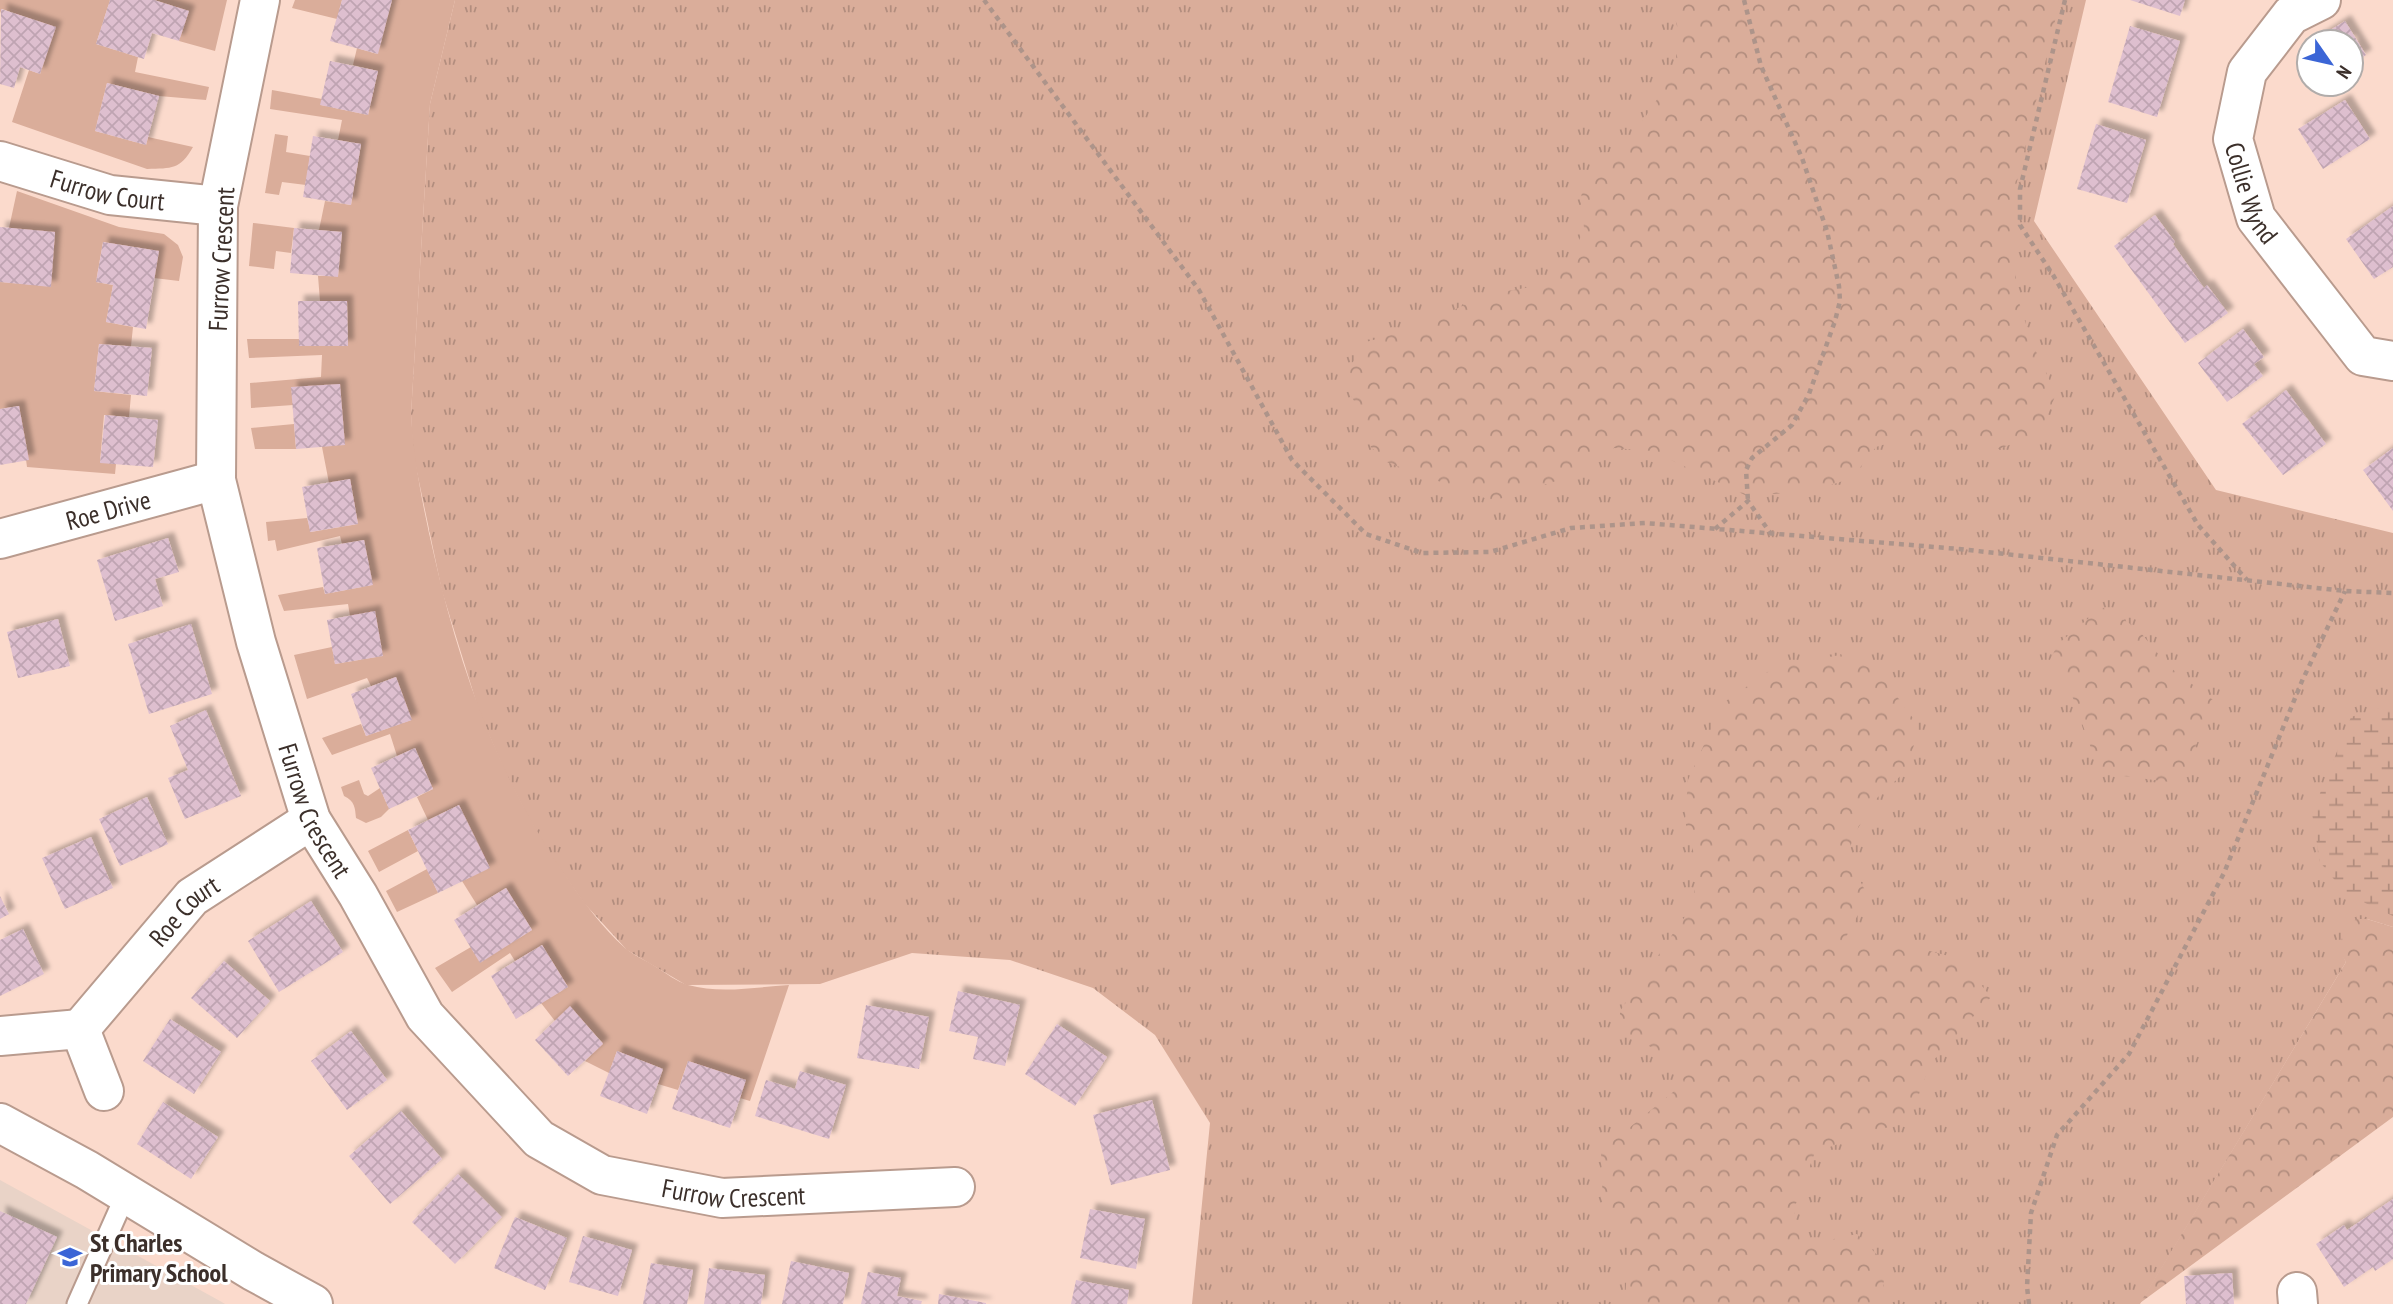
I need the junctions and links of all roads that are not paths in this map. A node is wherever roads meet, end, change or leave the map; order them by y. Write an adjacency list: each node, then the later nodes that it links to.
1 (260, 0): 4 (street, Furrow Crescent)
2 (2321, 0): 5 (street, Collie Wynd)
3 (0, 161): 4 (street, Furrow Court)
4 (218, 206): 6 (street, Furrow Crescent)
5 (2393, 361)
6 (216, 481): 7 (street, Roe Drive); 8 (street, Furrow Crescent)
7 (0, 539)
8 (311, 820): 9 (street, Roe Court); 13 (street, Furrow Crescent)
9 (80, 1029): 10 (street); 11 (street)
10 (0, 1036)
11 (104, 1091)
12 (0, 1123): 14 (street)
13 (955, 1187)
14 (126, 1194): 15 (lane); 16 (street)
15 (76, 1304)
16 (313, 1304)

